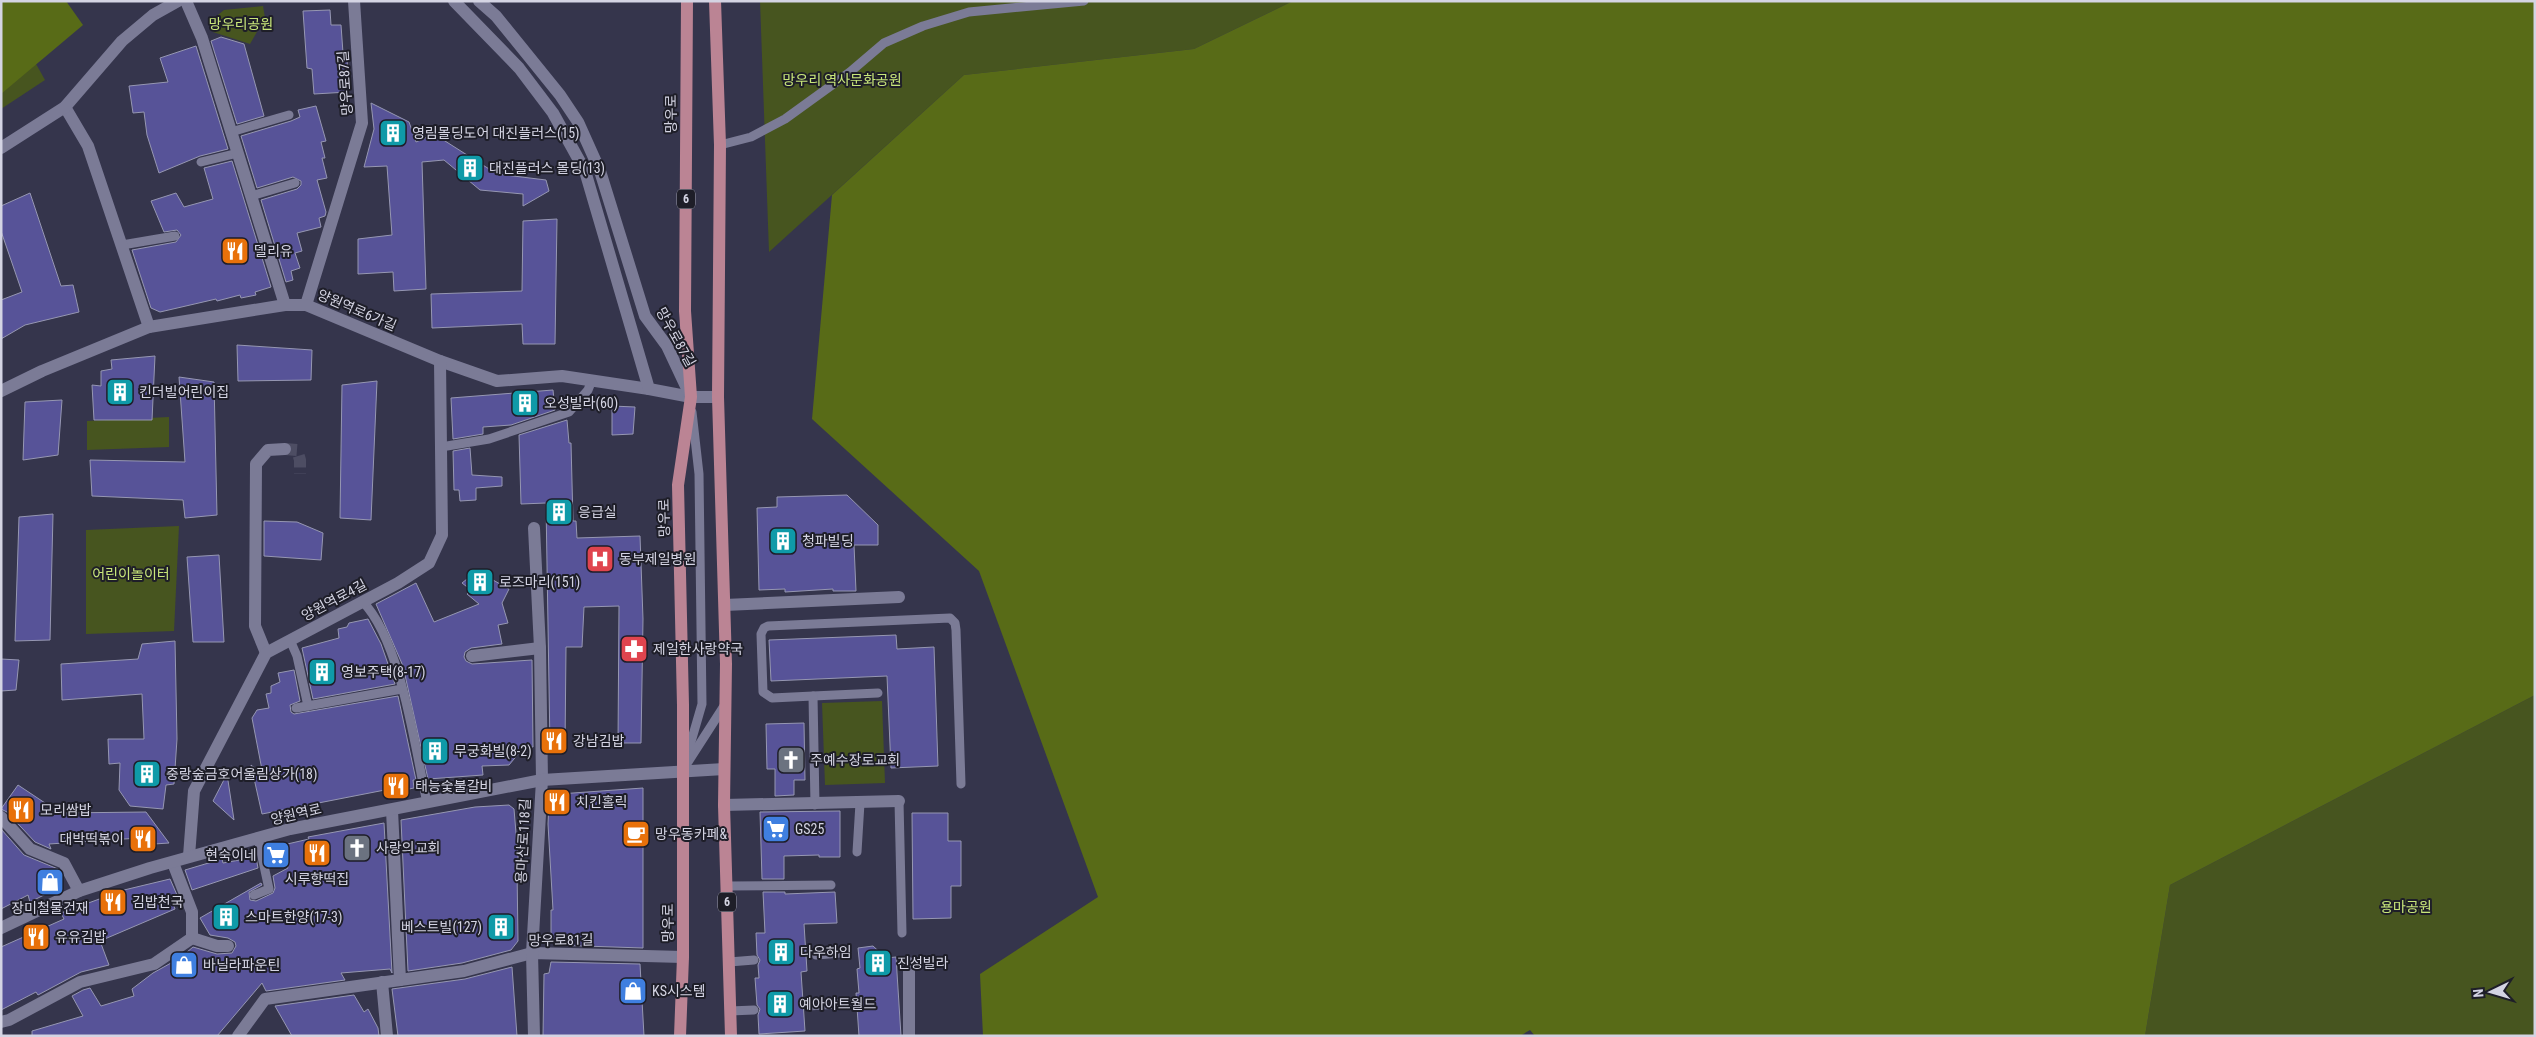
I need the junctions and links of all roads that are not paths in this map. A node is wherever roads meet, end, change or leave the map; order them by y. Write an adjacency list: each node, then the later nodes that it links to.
1 (178, 1): 9 (street)
2 (186, 1): 11 (street)
3 (354, 1): 21 (street, 망우로87길)
4 (454, 1): 25 (street)
5 (479, 1): 27 (street, 망우로87길)
6 (687, 1): 27 (main road, 망우로 / 6)
7 (715, 1): 12 (main road, 6)
8 (1084, 1): 12 (lane)
9 (66, 107): 13 (street); 19 (street)
10 (289, 115): 11 (lane)
11 (231, 132): 14 (street)
12 (720, 145): 28 (main road, 6)
13 (1, 148)
14 (238, 153): 15 (lane); 17 (street)
15 (201, 162)
16 (295, 183): 17 (lane)
17 (251, 196): 20 (street)
18 (175, 236): 19 (lane)
19 (122, 245): 22 (street)
20 (285, 305): 21 (street, 양원역로6가길); 22 (street, 양원역로6가길)
21 (306, 305): 23 (street, 양원역로6가길)
22 (149, 328): 26 (street, 양원역로6가길)
23 (440, 361): 24 (street, 양원역로6가길); 29 (street, 양원역로4길)
24 (592, 380): 25 (street, 양원역로6가길); 29 (lane)
25 (649, 389): 27 (street)
26 (1, 391)
27 (691, 397): 28 (street); 46 (main road, 망우로 / 6); 46 (lane)
28 (718, 397): 34 (main road, 6)
29 (441, 446): 33 (street, 양원역로4길)
30 (285, 449): 37 (street)
31 (534, 528): 36 (street, 용마산로118길)
32 (899, 597): 34 (street)
33 (362, 601): 35 (street, 양원역로4길); 39 (lane)
34 (724, 605): 42 (main road, 6)
35 (290, 640): 37 (street, 양원역로4길); 43 (lane)
36 (540, 648): 38 (street); 47 (street, 용마산로118길)
37 (266, 652): 58 (street)
38 (472, 656)
39 (402, 689): 43 (lane); 50 (lane)
40 (878, 693): 41 (lane)
41 (813, 696): 48 (lane); 53 (lane)
42 (725, 704): 45 (main road, 6); 46 (lane)
43 (308, 706): 44 (lane)
44 (296, 708)
45 (724, 769): 46 (street, 양원역로); 52 (main road, 6)
46 (683, 771): 47 (street, 양원역로); 71 (main road, 망우로 / 6)
47 (542, 780): 50 (street, 양원역로); 68 (street, 용마산로118길)
48 (961, 784)
49 (899, 802): 51 (street); 65 (lane)
50 (427, 803): 54 (street, 양원역로)
51 (860, 803): 53 (street); 57 (lane)
52 (724, 805): 53 (street); 61 (main road, 6)
53 (815, 805)
54 (392, 810): 56 (street, 양원역로); 75 (street)
55 (1, 817): 62 (street)
56 (258, 838): 58 (street, 양원역로); 63 (lane)
57 (857, 852)
58 (189, 856): 59 (street, 양원역로)
59 (173, 863): 62 (street, 양원역로); 66 (street)
60 (831, 885): 61 (lane)
61 (727, 886): 73 (main road, 6)
62 (79, 890): 64 (street, 양원역로)
63 (254, 895)
64 (1, 928)
65 (902, 932)
66 (192, 938): 67 (street); 81 (street)
67 (228, 946)
68 (532, 953): 71 (street, 망우로81길); 75 (street, 망우로81길); 84 (street, 용마산로118길)
69 (842, 953): 70 (lane)
70 (816, 956)
71 (682, 957): 85 (main road, 망우로 / 6)
72 (754, 960): 73 (lane)
73 (729, 962): 80 (main road, 6)
74 (909, 963): 87 (street)
75 (400, 980): 76 (street, 망우로81길)
76 (382, 982): 82 (street, 망우로81길); 83 (street)
77 (850, 1003): 78 (lane)
78 (809, 1006)
79 (754, 1010): 80 (lane)
80 (730, 1011): 86 (main road, 6)
81 (1, 1022)
82 (238, 1036)
83 (387, 1036)
84 (534, 1036)
85 (680, 1036)
86 (731, 1036)
87 (909, 1036)

